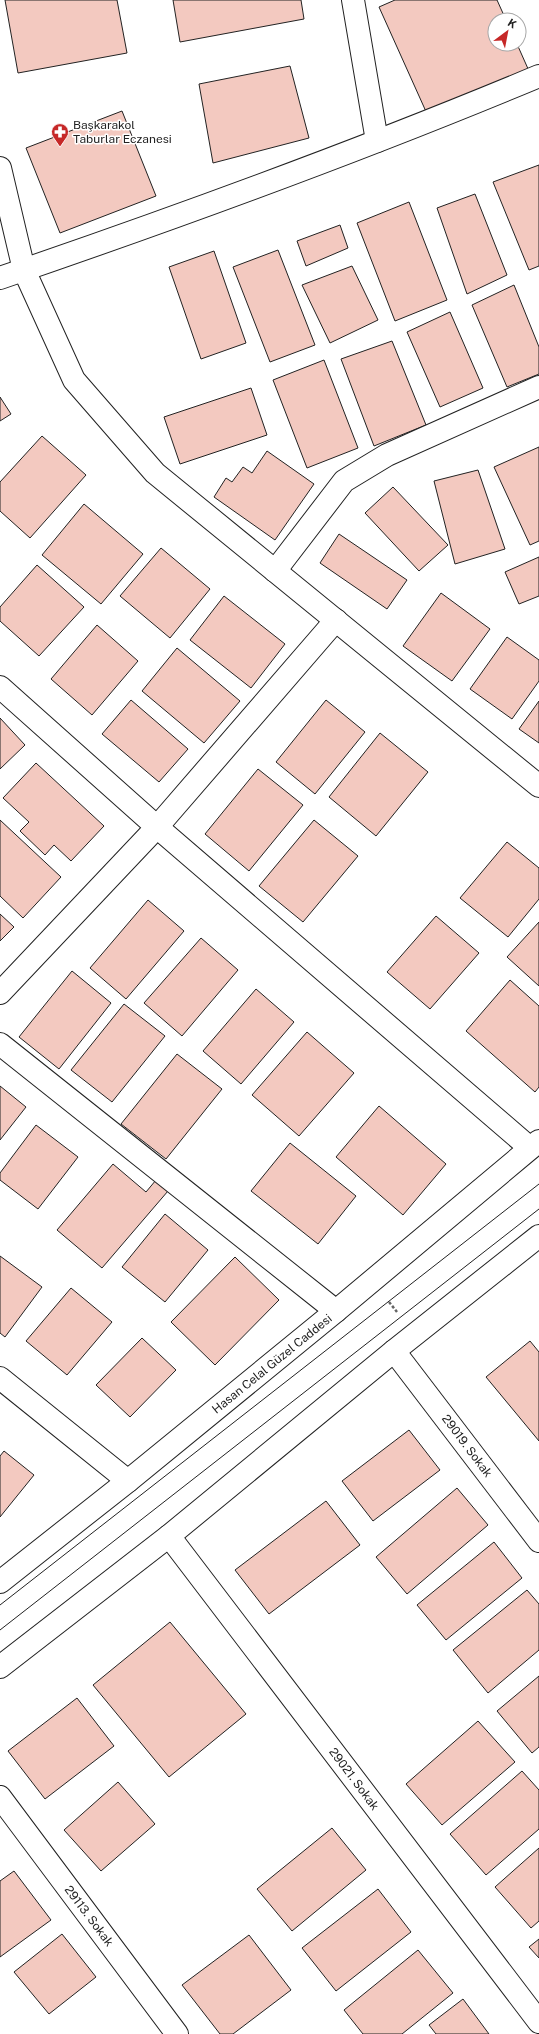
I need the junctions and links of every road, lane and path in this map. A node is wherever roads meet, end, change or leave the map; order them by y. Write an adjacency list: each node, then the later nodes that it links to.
1 (353, 0): 3 (street)
2 (539, 76): 3 (street)
3 (377, 141): 5 (street)
4 (0, 168): 5 (street)
5 (24, 270): 6 (street); 8 (street)
6 (0, 278)
7 (539, 387): 8 (street)
8 (276, 571): 9 (street)
9 (336, 620): 11 (street); 12 (street)
10 (0, 687): 12 (street)
11 (539, 786)
12 (157, 827): 13 (street); 15 (street)
13 (0, 993)
14 (0, 1044): 18 (street)
15 (534, 1144): 17 (street, Hasan Celal Güzel Caddesi)
16 (539, 1236): 19 (street)
17 (372, 1281): 18 (street, Hasan Celal Güzel Caddesi); 19 (path)
18 (336, 1312): 22 (street, Hasan Celal Güzel Caddesi)
19 (415, 1334): 20 (street)
20 (394, 1351): 23 (street); 24 (street, 29019. Sokak)
21 (0, 1378): 22 (street)
22 (128, 1481): 25 (street, Hasan Celal Güzel Caddesi)
23 (170, 1536): 26 (street); 28 (street, 29021. Sokak)
24 (539, 1541)
25 (0, 1582)
26 (0, 1667)
27 (0, 1797): 29 (street, 29113. Sokak)
28 (539, 2022)
29 (177, 2034)

